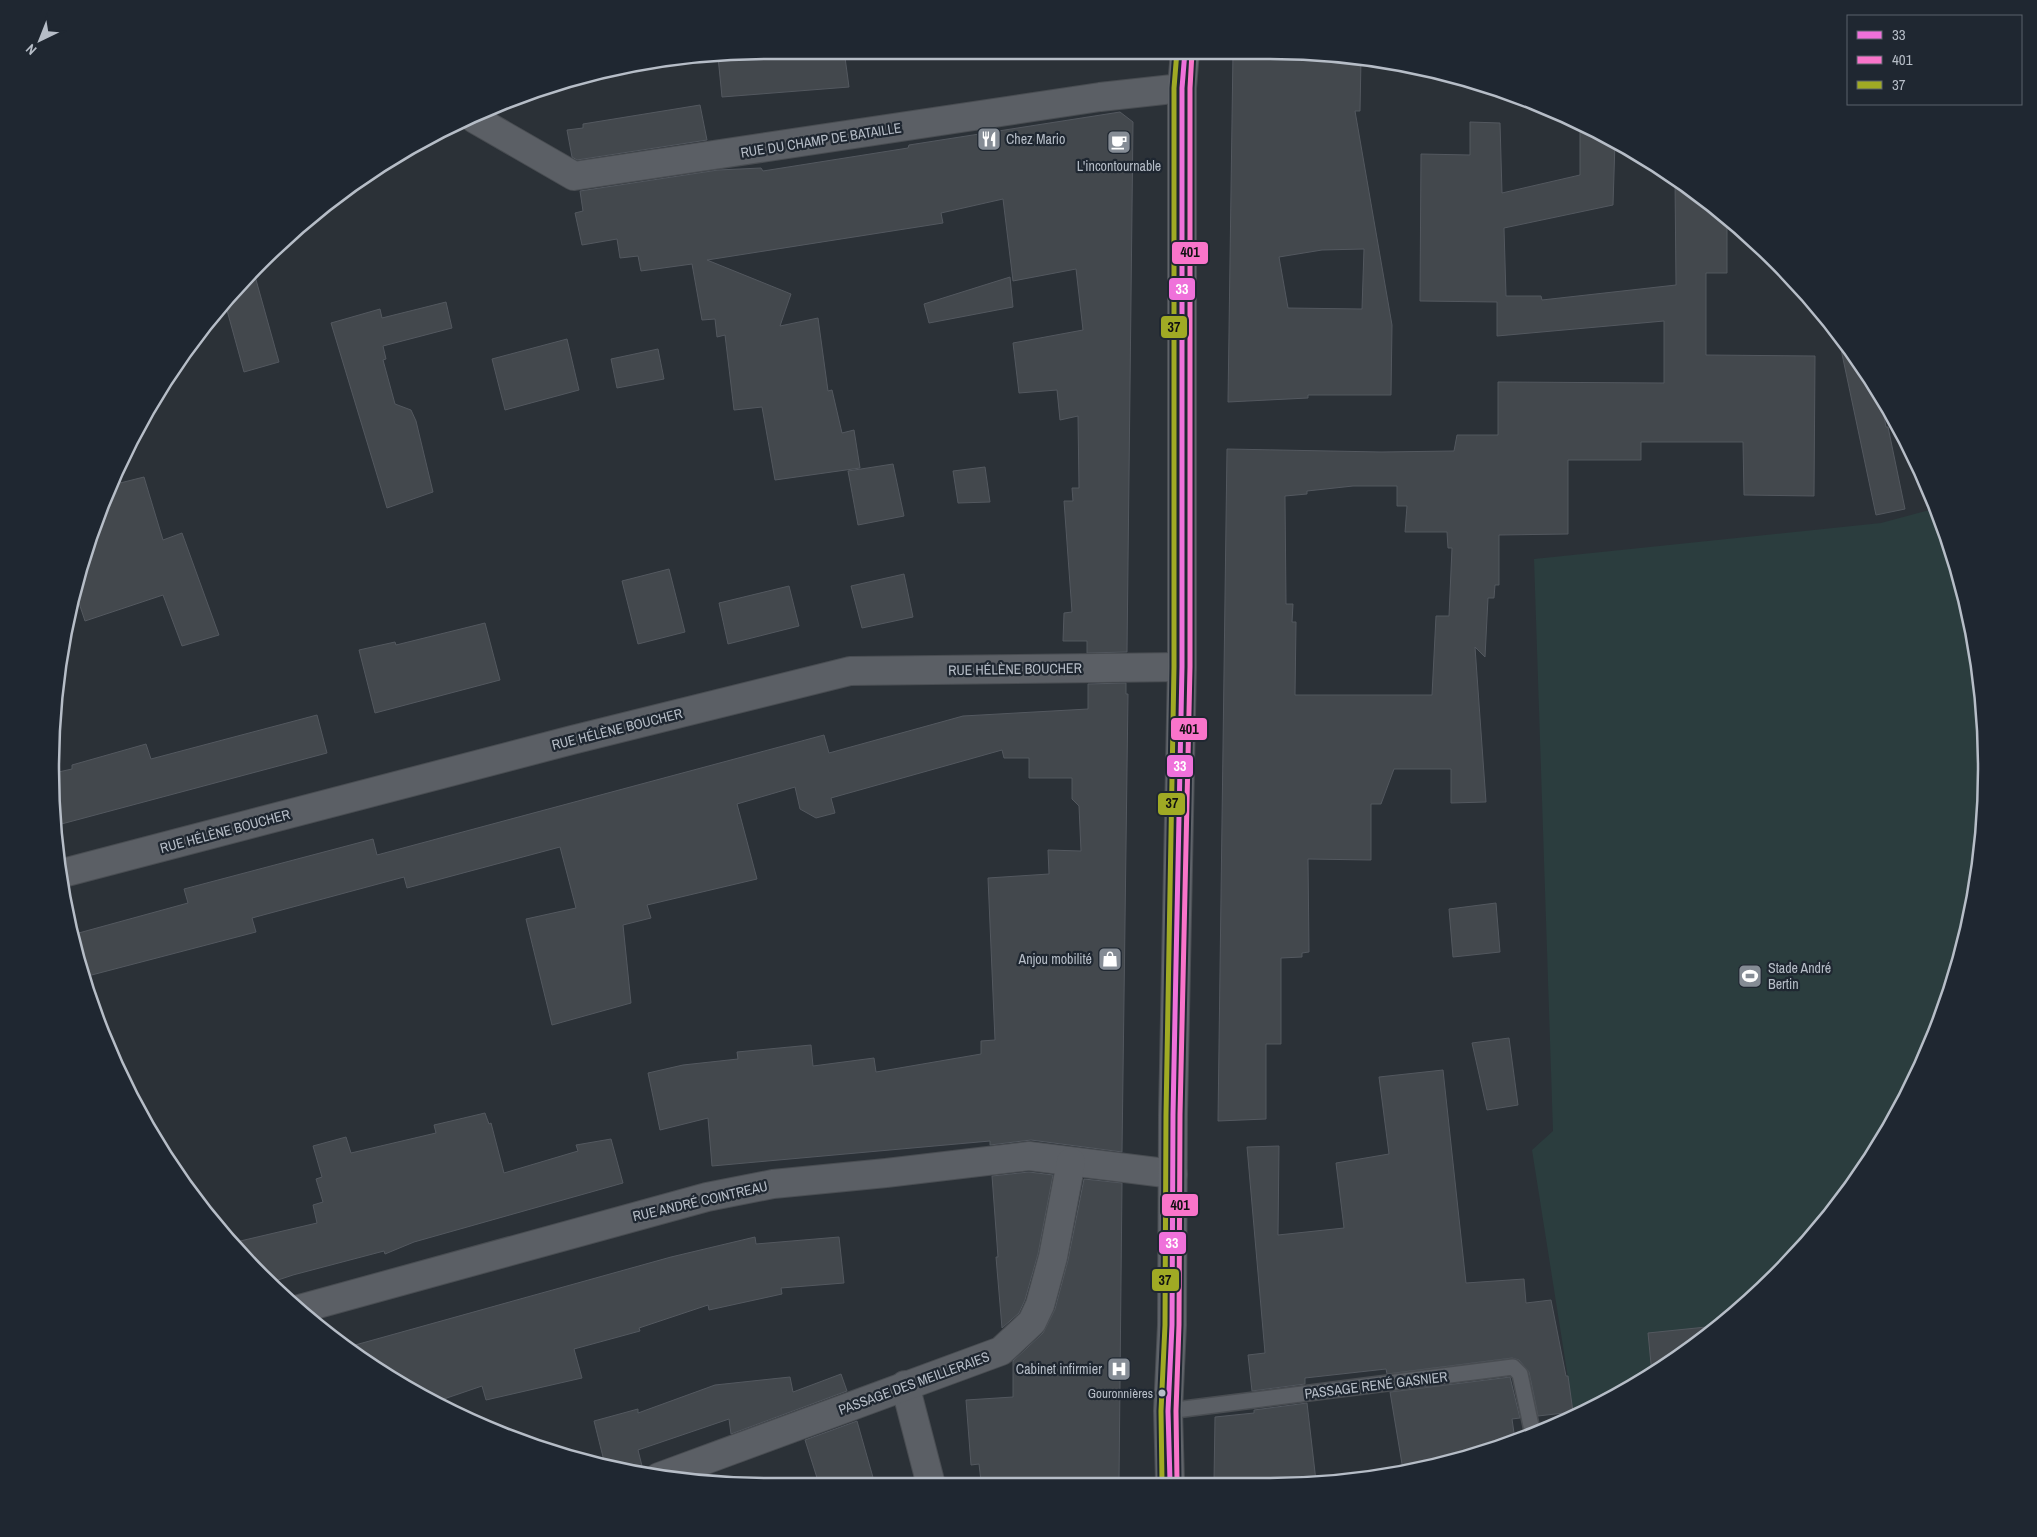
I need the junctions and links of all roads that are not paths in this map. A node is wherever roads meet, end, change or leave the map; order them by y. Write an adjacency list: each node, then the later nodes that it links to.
1 (1184, 59): 2 (main road)
2 (1182, 88): 3 (street, RUE DU CHAMP DE BATAILLE); 4 (main road)
3 (479, 121)
4 (1182, 667): 5 (street, RUE HÉLÈNE BOUCHER); 7 (main road)
5 (67, 873)
6 (1071, 1162): 7 (street, RUE ANDRÉ COINTREAU); 8 (street, RUE ANDRÉ COINTREAU); 9 (street, PASSAGE DES MEILLERAIES)
7 (1173, 1174): 10 (main road)
8 (307, 1307)
9 (905, 1386): 12 (street, PASSAGE DES MEILLERAIES); 13 (street)
10 (1168, 1412): 11 (lane, PASSAGE RENÉ GASNIER); 14 (main road)
11 (1531, 1427)
12 (674, 1472)
13 (929, 1478)
14 (1170, 1478)

